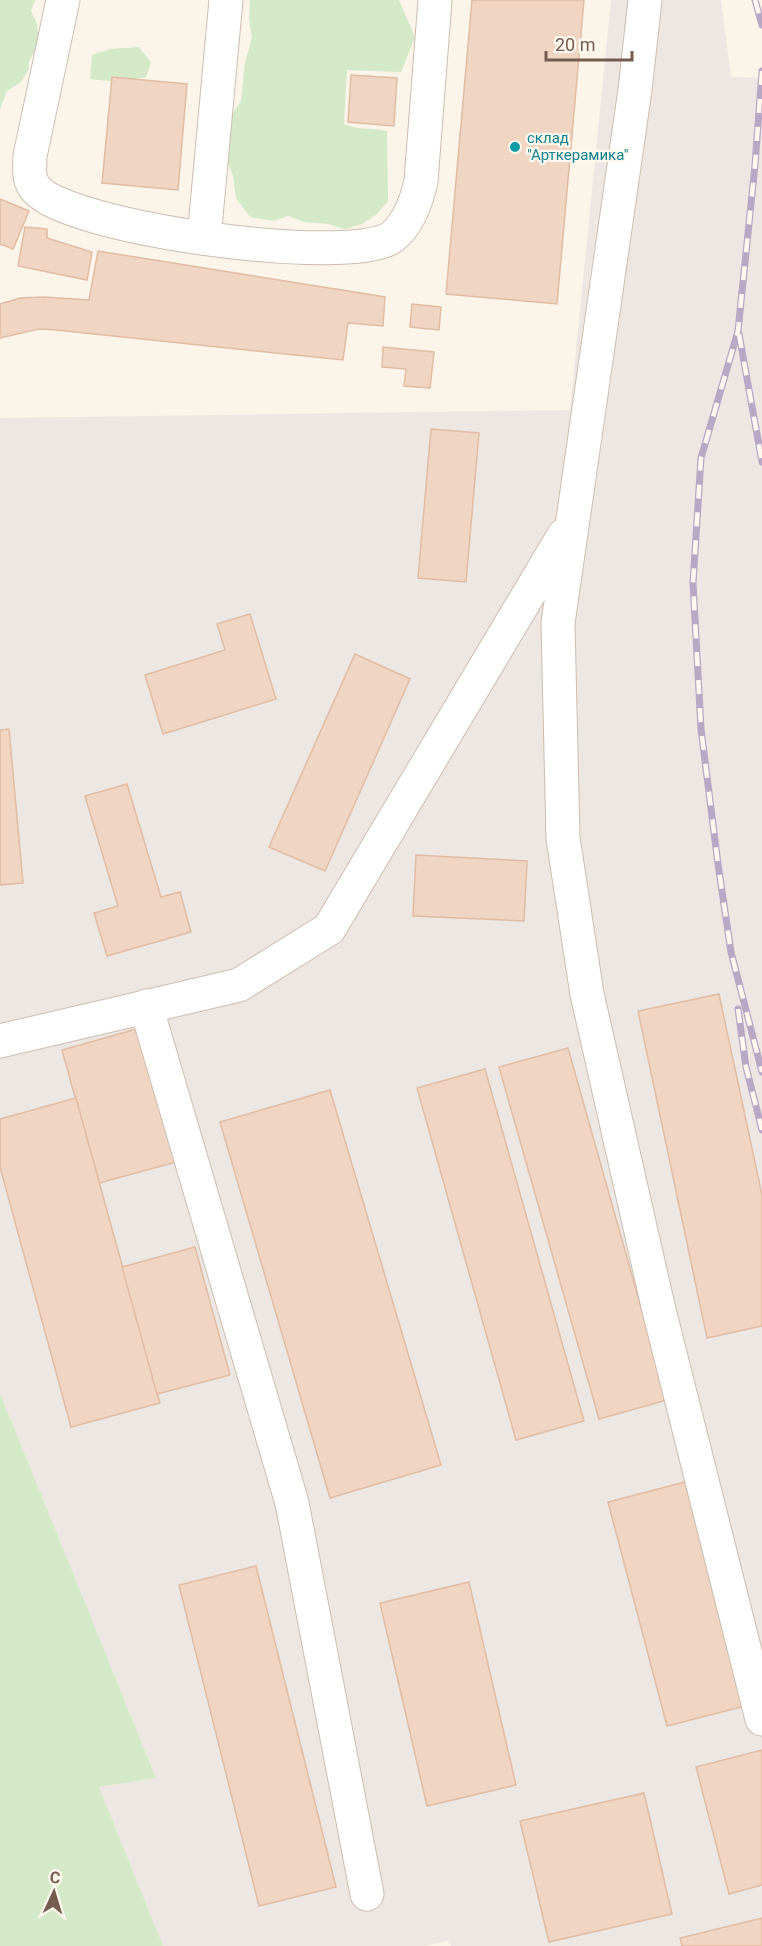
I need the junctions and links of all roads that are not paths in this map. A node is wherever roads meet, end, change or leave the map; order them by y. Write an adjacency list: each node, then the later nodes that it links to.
1 (63, 0): 5 (lane)
2 (226, 0): 5 (lane)
3 (435, 0): 5 (lane)
4 (645, 0): 6 (lane)
5 (204, 238)
6 (571, 524): 7 (lane); 9 (lane)
7 (146, 1006): 8 (lane); 10 (lane)
8 (0, 1041)
9 (762, 1719)
10 (367, 1894)

